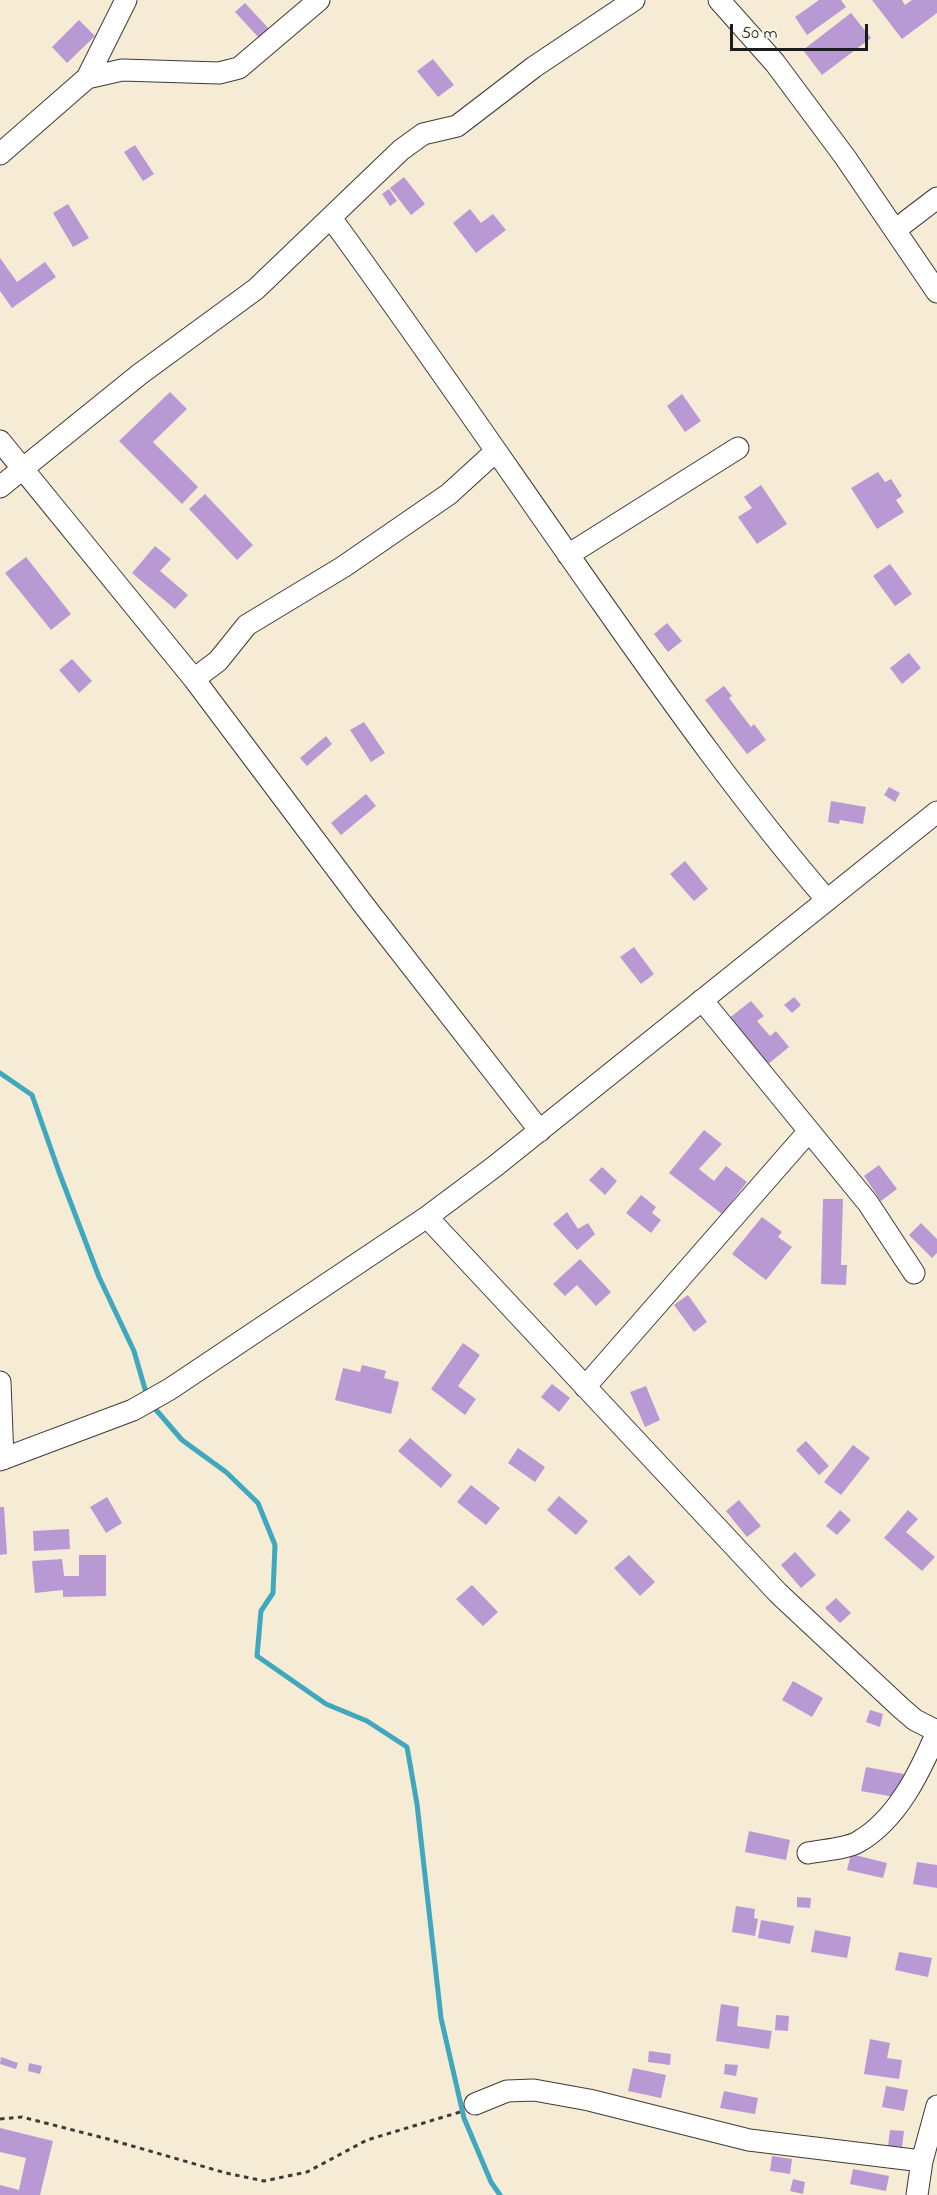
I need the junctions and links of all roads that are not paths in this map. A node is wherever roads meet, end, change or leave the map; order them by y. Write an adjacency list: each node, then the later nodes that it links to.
1 (126, 0): 5 (street)
2 (319, 0): 5 (street)
3 (634, 0): 8 (street)
4 (719, 0): 9 (street)
5 (87, 78): 6 (street)
6 (0, 154)
7 (937, 198): 9 (street)
8 (331, 218): 13 (street); 14 (street)
9 (895, 230): 10 (street)
10 (937, 292)
11 (0, 441): 14 (street)
12 (738, 448): 16 (street)
13 (495, 452): 16 (street); 17 (street)
14 (23, 468): 15 (street); 17 (street)
15 (0, 488)
16 (568, 555): 19 (street)
17 (194, 679): 21 (street)
18 (937, 812): 19 (street)
19 (827, 900): 20 (street)
20 (702, 1000): 21 (street); 22 (street)
21 (540, 1131): 23 (street)
22 (809, 1131): 24 (street); 26 (street)
23 (427, 1217): 26 (street); 27 (street)
24 (914, 1273)
25 (0, 1382): 27 (street)
26 (585, 1387): 28 (street)
27 (1, 1459)
28 (937, 1731): 29 (street)
29 (808, 1853)
30 (475, 2104): 32 (street)
31 (937, 2106): 32 (street)
32 (922, 2161): 33 (street)
33 (917, 2195)

